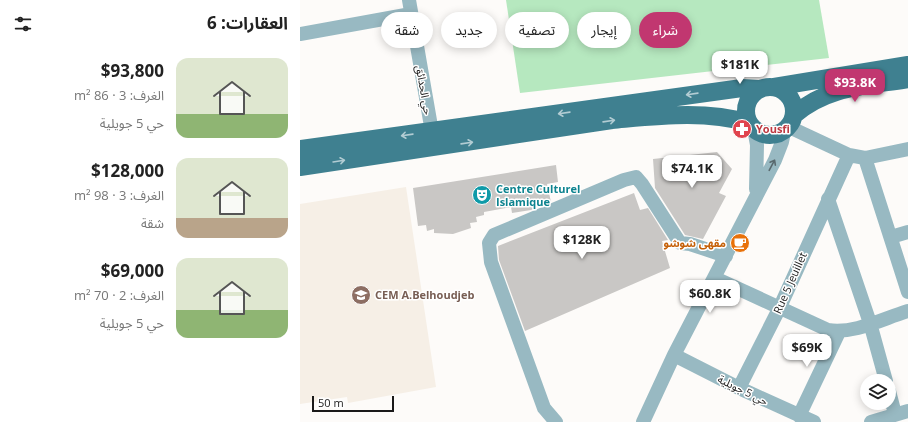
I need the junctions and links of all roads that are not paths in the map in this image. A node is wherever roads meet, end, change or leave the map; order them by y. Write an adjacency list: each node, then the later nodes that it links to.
1 (410, 7): 2 (street); 8 (street, حي الحدائق)
2 (300, 34)
3 (908, 65): 5 (main road)
4 (908, 79): 6 (main road)
5 (766, 88): 6 (main road); 7 (main road); 8 (main road, one-way to 8)
6 (789, 124): 7 (main road); 11 (street); 14 (street, one-way to 6)
7 (752, 126): 13 (main road, one-way to 7); 14 (street)
8 (432, 132): 10 (main road, one-way to 10)
9 (908, 149): 12 (street)
10 (300, 150)
11 (849, 155): 12 (street); 15 (street, Rue 5 Jeuillet)
12 (865, 158): 17 (street)
13 (300, 168)
14 (756, 196): 18 (street)
15 (828, 199): 21 (street, Rue 5 Jeuillet); 23 (street)
16 (908, 232): 17 (street)
17 (891, 237): 20 (street)
18 (726, 256): 19 (street); 31 (street)
19 (714, 278): 21 (street); 25 (street)
20 (908, 292)
21 (779, 309): 24 (street); 27 (street, Rue 5 Jeuillet)
22 (908, 311): 23 (street)
23 (870, 323): 24 (street); 26 (street)
24 (839, 332): 30 (street)
25 (674, 355): 27 (street, حي 5 جويلية); 32 (street)
26 (884, 374)
27 (739, 388): 30 (street, حي 5 جويلية)
28 (896, 402): 29 (street)
29 (902, 412): 34 (street)
30 (798, 416): 33 (street, حي 5 جويلية)
31 (556, 422)
32 (642, 422)
33 (814, 422)
34 (871, 422)

